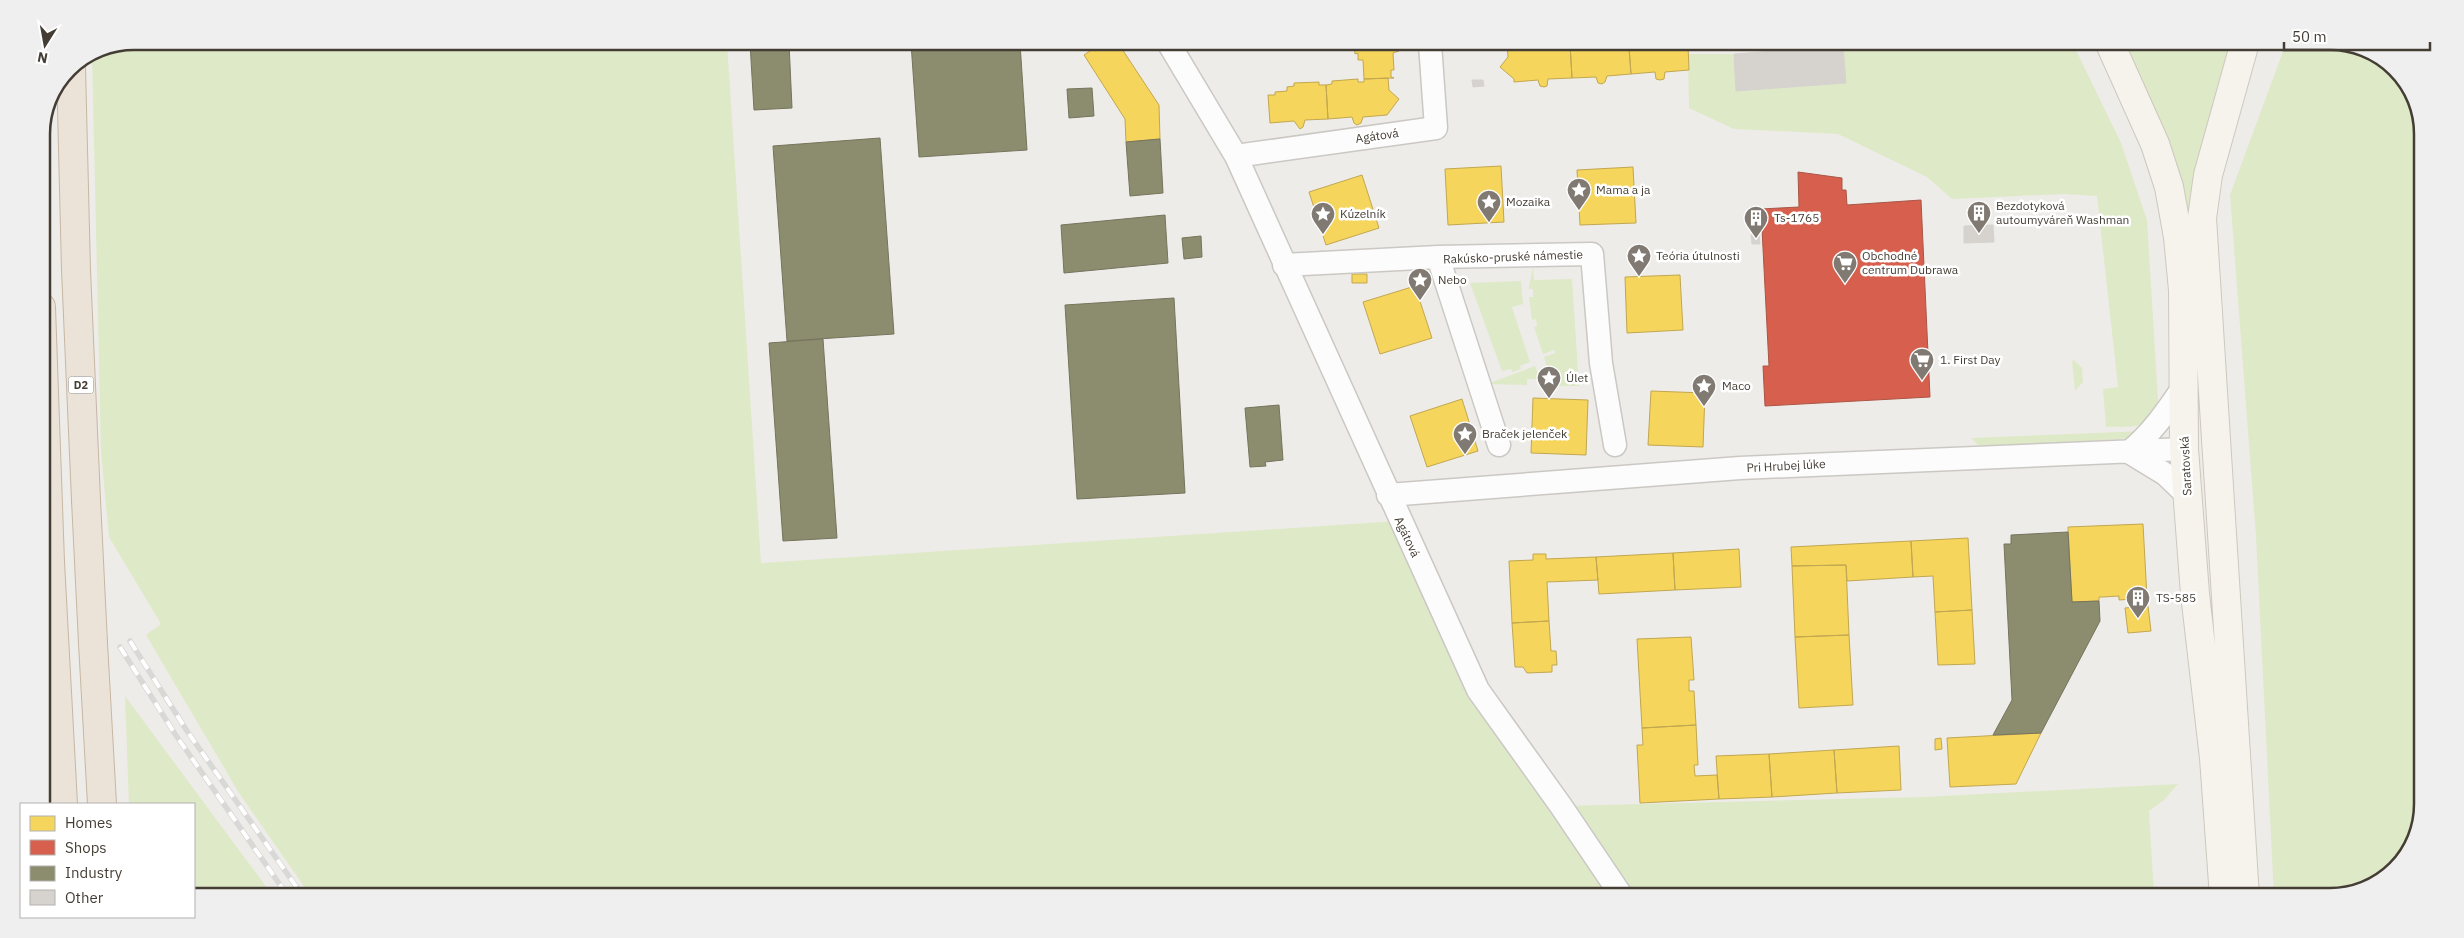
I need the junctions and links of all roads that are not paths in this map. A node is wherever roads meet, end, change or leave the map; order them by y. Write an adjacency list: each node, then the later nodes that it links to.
1 (1173, 50): 6 (street, Agátová)
2 (1430, 50): 6 (street, Agátová)
3 (2113, 50): 9 (main road, Saratovská)
4 (2243, 50): 10 (main road)
5 (70, 80): 20 (highway, D2, bridge)
6 (1236, 156): 8 (street, Agátová)
7 (1438, 257): 8 (street); 11 (street, Rakúsko-pruské námestie); 12 (street, Rakúsko-pruské námestie)
8 (1284, 265): 16 (street, Agátová)
9 (2184, 386): 13 (main road, Saratovská); 14 (street)
10 (2215, 431): 13 (main road); 15 (main road)
11 (1615, 444)
12 (1499, 445)
13 (2184, 449): 14 (street, Pri Hrubej lúke); 15 (main road); 17 (main road, Saratovská)
14 (2129, 452): 16 (street, Pri Hrubej lúke); 17 (street)
15 (2218, 480): 23 (main road)
16 (1388, 495): 21 (street, Agátová)
17 (2188, 496): 22 (main road, Saratovská)
18 (50, 562): 19 (highway, bridge)
19 (63, 803)
20 (102, 803)
21 (1616, 888)
22 (2223, 888)
23 (2244, 888)

